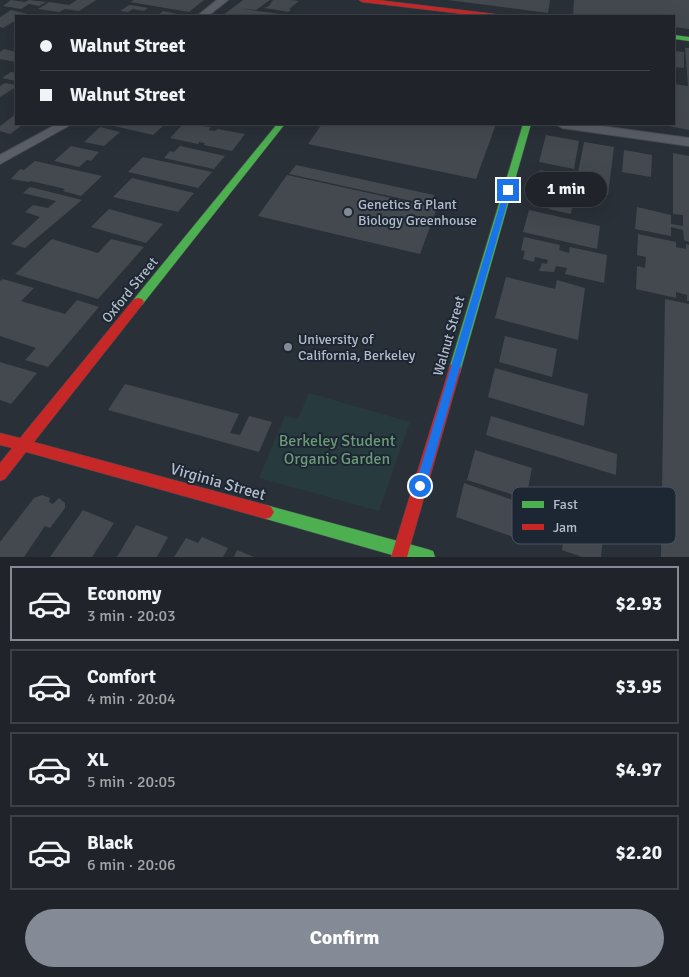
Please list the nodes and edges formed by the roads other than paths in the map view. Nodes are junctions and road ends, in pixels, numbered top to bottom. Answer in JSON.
{"nodes":[{"id":1,"x":223,"y":0,"type":"edge"},
{"id":2,"x":368,"y":2,"type":"edge"},
{"id":3,"x":203,"y":15,"type":"edge"},
{"id":4,"x":486,"y":15,"type":"edge"},
{"id":5,"x":675,"y":37,"type":"edge"},
{"id":6,"x":689,"y":39,"type":"edge"},
{"id":7,"x":64,"y":125,"type":"edge"},
{"id":8,"x":281,"y":125,"type":"edge"},
{"id":9,"x":527,"y":125,"type":"edge"},
{"id":10,"x":569,"y":125,"type":"edge"},
{"id":11,"x":689,"y":142,"type":"edge"},
{"id":12,"x":0,"y":160,"type":"edge"},
{"id":13,"x":0,"y":439,"type":"edge"},
{"id":14,"x":24,"y":445,"type":"junction"},
{"id":15,"x":0,"y":474,"type":"edge"},
{"id":16,"x":400,"y":553,"type":"edge"},
{"id":17,"x":427,"y":557,"type":"edge"}],
"edges":[{"from":1,"to":3,"type":"street"},
{"from":2,"to":4,"type":"street"},
{"from":5,"to":6,"type":"street"},
{"from":7,"to":12,"type":"street"},
{"from":8,"to":14,"type":"street","name":"Oxford Street"},
{"from":9,"to":16,"type":"street","name":"Walnut Street"},
{"from":10,"to":11,"type":"street"},
{"from":13,"to":14,"type":"street","name":"Virginia Street"},
{"from":14,"to":15,"type":"street","name":"Oxford Street"},
{"from":14,"to":16,"type":"street","name":"Virginia Street"},
{"from":16,"to":17,"type":"street","name":"Virginia Street"}]}
